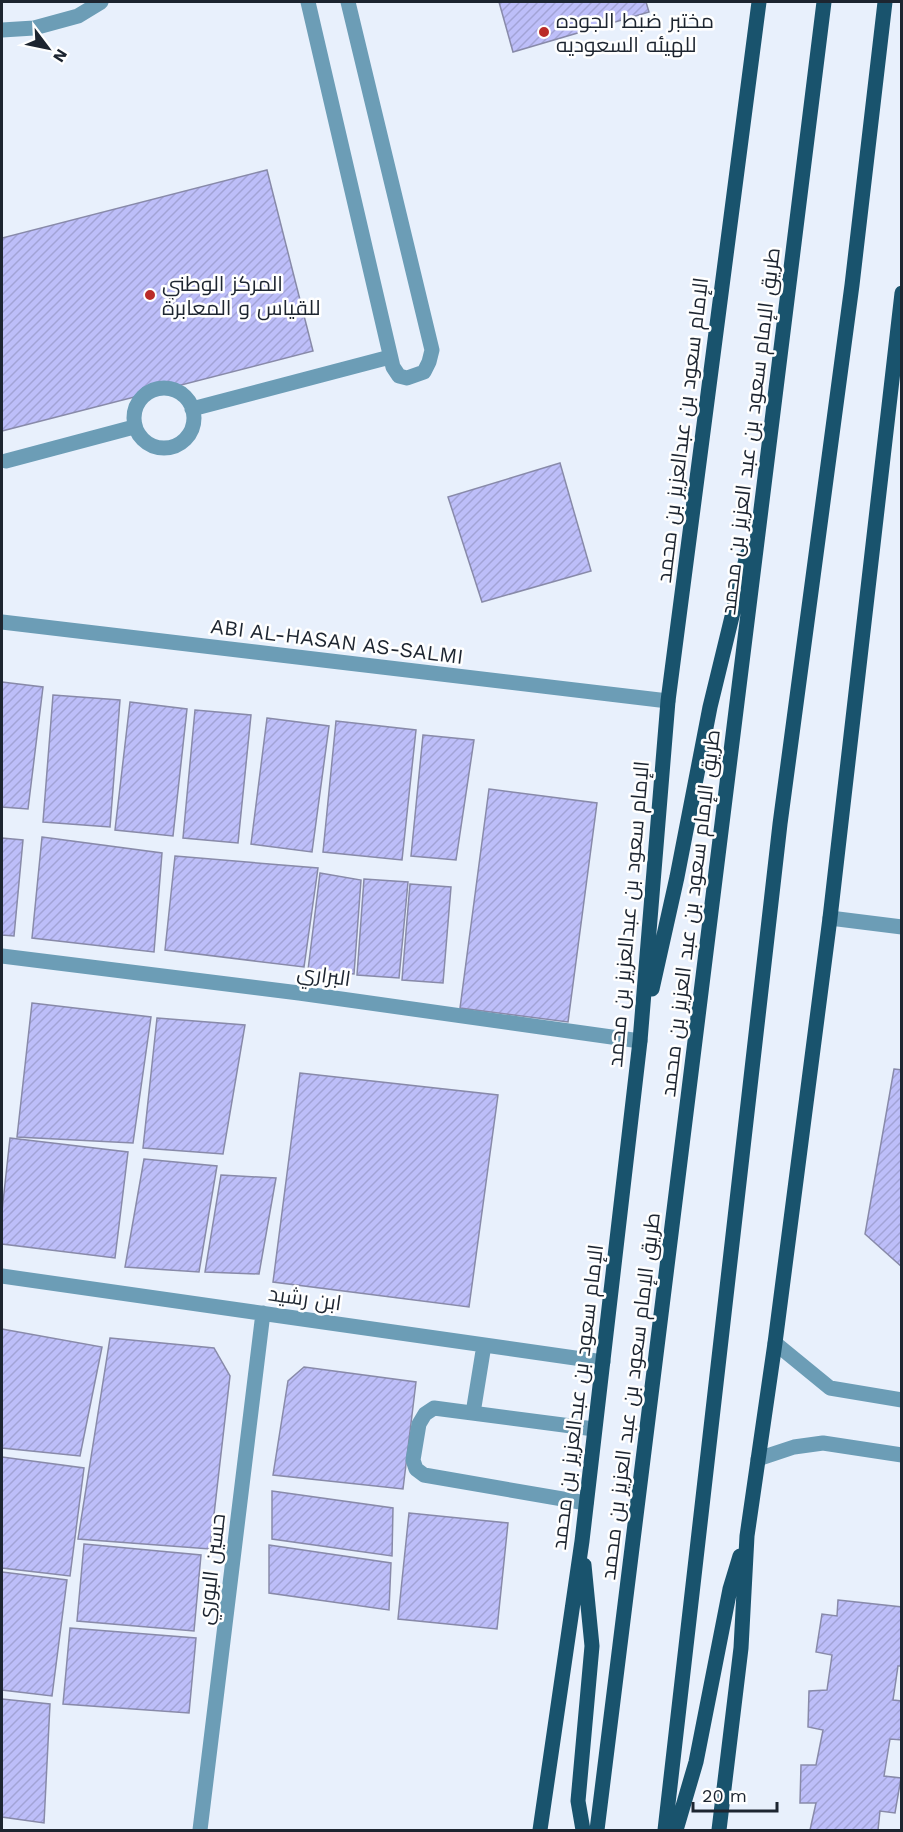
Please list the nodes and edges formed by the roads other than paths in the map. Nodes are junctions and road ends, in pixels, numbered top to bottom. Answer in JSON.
{"nodes":[{"id":1,"x":101,"y":2,"type":"edge"},
{"id":2,"x":308,"y":2,"type":"edge"},
{"id":3,"x":348,"y":2,"type":"edge"},
{"id":4,"x":759,"y":2,"type":"edge"},
{"id":5,"x":824,"y":2,"type":"edge"},
{"id":6,"x":885,"y":2,"type":"edge"},
{"id":7,"x":2,"y":30,"type":"edge"},
{"id":8,"x":902,"y":293,"type":"edge"},
{"id":9,"x":390,"y":357,"type":"junction"},
{"id":10,"x":192,"y":409,"type":"junction"},
{"id":11,"x":134,"y":427,"type":"junction"},
{"id":12,"x":6,"y":461,"type":"dead end"},
{"id":13,"x":765,"y":482,"type":"junction"},
{"id":14,"x":2,"y":622,"type":"edge"},
{"id":15,"x":668,"y":701,"type":"junction"},
{"id":16,"x":830,"y":918,"type":"junction"},
{"id":17,"x":902,"y":927,"type":"edge"},
{"id":18,"x":2,"y":956,"type":"edge"},
{"id":19,"x":640,"y":1041,"type":"junction"},
{"id":20,"x":2,"y":1276,"type":"edge"},
{"id":21,"x":263,"y":1313,"type":"junction"},
{"id":22,"x":776,"y":1343,"type":"junction"},
{"id":23,"x":484,"y":1345,"type":"junction"},
{"id":24,"x":603,"y":1362,"type":"junction"},
{"id":25,"x":902,"y":1400,"type":"edge"},
{"id":26,"x":473,"y":1413,"type":"junction"},
{"id":27,"x":594,"y":1429,"type":"junction"},
{"id":28,"x":902,"y":1455,"type":"edge"},
{"id":29,"x":758,"y":1459,"type":"junction"},
{"id":30,"x":586,"y":1503,"type":"junction"},
{"id":31,"x":747,"y":1536,"type":"junction"},
{"id":32,"x":582,"y":1541,"type":"junction"},
{"id":33,"x":200,"y":1830,"type":"edge"},
{"id":34,"x":540,"y":1830,"type":"edge"},
{"id":35,"x":583,"y":1830,"type":"edge"},
{"id":36,"x":597,"y":1830,"type":"edge"},
{"id":37,"x":665,"y":1830,"type":"edge"},
{"id":38,"x":676,"y":1830,"type":"edge"},
{"id":39,"x":719,"y":1830,"type":"edge"}],
"edges":[{"from":1,"to":7,"type":"street"},
{"from":2,"to":9,"type":"street"},
{"from":3,"to":9,"type":"street"},
{"from":4,"to":15,"type":"main road","name":"الإمام سعود بن عبدالعزيز بن محمد"},
{"from":5,"to":13,"type":"main road","name":"طريق الإمام سعود بن عبد العزيز بن محمد"},
{"from":6,"to":37,"type":"main road"},
{"from":8,"to":16,"type":"main road"},
{"from":9,"to":10,"type":"street"},
{"from":10,"to":11,"type":"street"},
{"from":10,"to":11,"type":"street"},
{"from":11,"to":12,"type":"street"},
{"from":13,"to":19,"type":"main road"},
{"from":13,"to":36,"type":"main road","name":"طريق الإمام سعود بن عبد العزيز بن محمد"},
{"from":14,"to":15,"type":"street","name":"ABI AL-HASAN AS-SALMI"},
{"from":15,"to":19,"type":"main road","name":"الإمام سعود بن عبدالعزيز بن محمد"},
{"from":16,"to":17,"type":"street"},
{"from":16,"to":22,"type":"main road"},
{"from":18,"to":19,"type":"street","name":"البراري"},
{"from":19,"to":24,"type":"main road","name":"الإمام سعود بن عبدالعزيز بن محمد"},
{"from":20,"to":21,"type":"street","name":"ابن رشيد"},
{"from":21,"to":23,"type":"street","name":"ابن رشيد"},
{"from":21,"to":33,"type":"street","name":"حسين البوري"},
{"from":22,"to":25,"type":"street"},
{"from":22,"to":29,"type":"main road"},
{"from":23,"to":24,"type":"street","name":"ابن رشيد"},
{"from":23,"to":26,"type":"street"},
{"from":24,"to":27,"type":"main road","name":"الإمام سعود بن عبدالعزيز بن محمد"},
{"from":26,"to":27,"type":"street"},
{"from":26,"to":30,"type":"street"},
{"from":27,"to":30,"type":"main road","name":"الإمام سعود بن عبدالعزيز بن محمد"},
{"from":28,"to":29,"type":"street"},
{"from":29,"to":31,"type":"main road"},
{"from":30,"to":32,"type":"main road","name":"الإمام سعود بن عبدالعزيز بن محمد"},
{"from":31,"to":38,"type":"main road"},
{"from":31,"to":39,"type":"main road"},
{"from":32,"to":34,"type":"main road","name":"الإمام سعود بن عبدالعزيز بن محمد"},
{"from":32,"to":35,"type":"main road"}]}
